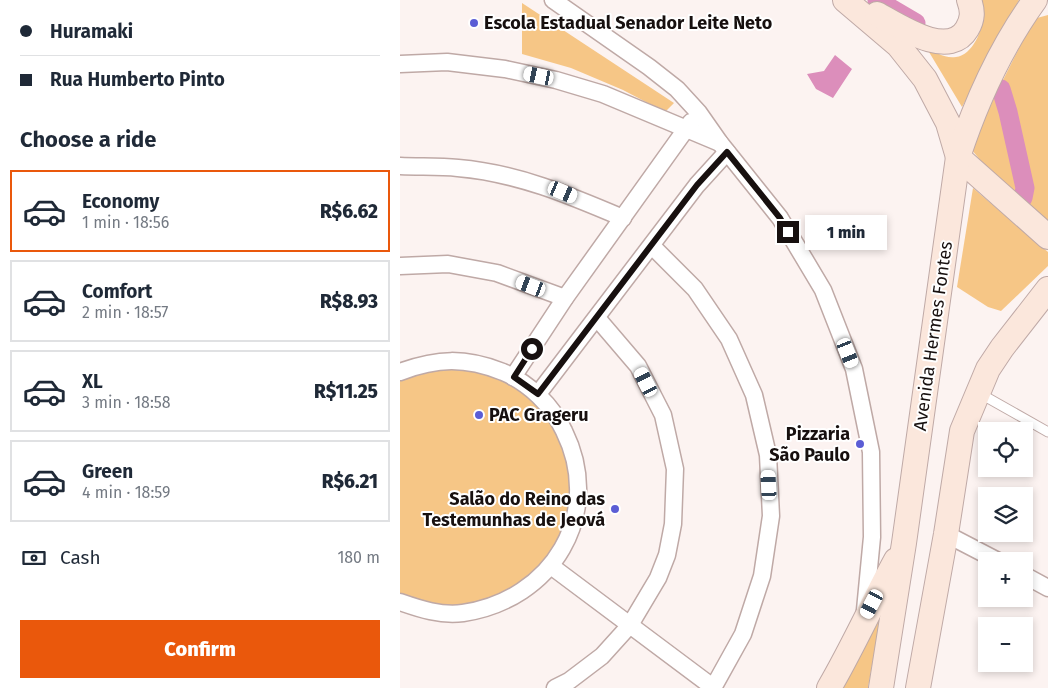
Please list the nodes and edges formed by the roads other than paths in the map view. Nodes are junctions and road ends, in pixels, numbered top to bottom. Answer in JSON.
{"nodes":[{"id":1,"x":553,"y":0,"type":"edge"},
{"id":2,"x":847,"y":0,"type":"edge"},
{"id":3,"x":969,"y":0,"type":"edge"},
{"id":4,"x":1034,"y":0,"type":"edge"},
{"id":5,"x":400,"y":64,"type":"edge"},
{"id":6,"x":698,"y":113,"type":"junction"},
{"id":7,"x":685,"y":129,"type":"junction"},
{"id":8,"x":724,"y":148,"type":"junction"},
{"id":9,"x":958,"y":157,"type":"junction"},
{"id":10,"x":400,"y":166,"type":"edge"},
{"id":11,"x":623,"y":218,"type":"junction"},
{"id":12,"x":1048,"y":237,"type":"edge"},
{"id":13,"x":652,"y":246,"type":"junction"},
{"id":14,"x":400,"y":266,"type":"edge"},
{"id":15,"x":1048,"y":289,"type":"edge"},
{"id":16,"x":565,"y":298,"type":"junction"},
{"id":17,"x":597,"y":318,"type":"junction"},
{"id":18,"x":400,"y":372,"type":"edge"},
{"id":19,"x":514,"y":377,"type":"junction"},
{"id":20,"x":977,"y":392,"type":"junction"},
{"id":21,"x":538,"y":394,"type":"junction"},
{"id":22,"x":1048,"y":432,"type":"edge"},
{"id":23,"x":946,"y":534,"type":"junction"},
{"id":24,"x":904,"y":543,"type":"junction"},
{"id":25,"x":981,"y":552,"type":"edge"},
{"id":26,"x":551,"y":566,"type":"junction"},
{"id":27,"x":1033,"y":580,"type":"edge"},
{"id":28,"x":1048,"y":588,"type":"edge"},
{"id":29,"x":400,"y":602,"type":"edge"},
{"id":30,"x":864,"y":620,"type":"junction"},
{"id":31,"x":630,"y":625,"type":"junction"},
{"id":32,"x":555,"y":688,"type":"edge"},
{"id":33,"x":713,"y":688,"type":"edge"},
{"id":34,"x":829,"y":688,"type":"edge"},
{"id":35,"x":881,"y":688,"type":"edge"},
{"id":36,"x":918,"y":688,"type":"edge"}],
"edges":[{"from":1,"to":6,"type":"street"},
{"from":2,"to":3,"type":"main road"},
{"from":2,"to":9,"type":"main road"},
{"from":4,"to":9,"type":"main road","name":"Avenida Hermes Fontes"},
{"from":5,"to":7,"type":"street"},
{"from":6,"to":7,"type":"street"},
{"from":6,"to":8,"type":"street"},
{"from":7,"to":8,"type":"street"},
{"from":7,"to":11,"type":"street"},
{"from":8,"to":13,"type":"street"},
{"from":8,"to":30,"type":"street"},
{"from":9,"to":12,"type":"main road"},
{"from":9,"to":24,"type":"main road","name":"Avenida Hermes Fontes"},
{"from":10,"to":11,"type":"street"},
{"from":11,"to":16,"type":"street"},
{"from":13,"to":17,"type":"street"},
{"from":13,"to":33,"type":"street"},
{"from":14,"to":16,"type":"street"},
{"from":15,"to":20,"type":"main road"},
{"from":16,"to":19,"type":"street"},
{"from":17,"to":21,"type":"street"},
{"from":17,"to":31,"type":"street"},
{"from":18,"to":19,"type":"street"},
{"from":19,"to":21,"type":"street"},
{"from":20,"to":22,"type":"lane"},
{"from":20,"to":23,"type":"main road"},
{"from":21,"to":26,"type":"street"},
{"from":23,"to":25,"type":"street"},
{"from":23,"to":36,"type":"main road"},
{"from":24,"to":30,"type":"main road"},
{"from":24,"to":35,"type":"main road","name":"Avenida Hermes Fontes"},
{"from":26,"to":29,"type":"street"},
{"from":26,"to":31,"type":"street"},
{"from":27,"to":28,"type":"street"},
{"from":30,"to":34,"type":"main road"},
{"from":31,"to":32,"type":"street"},
{"from":31,"to":33,"type":"street"}]}
